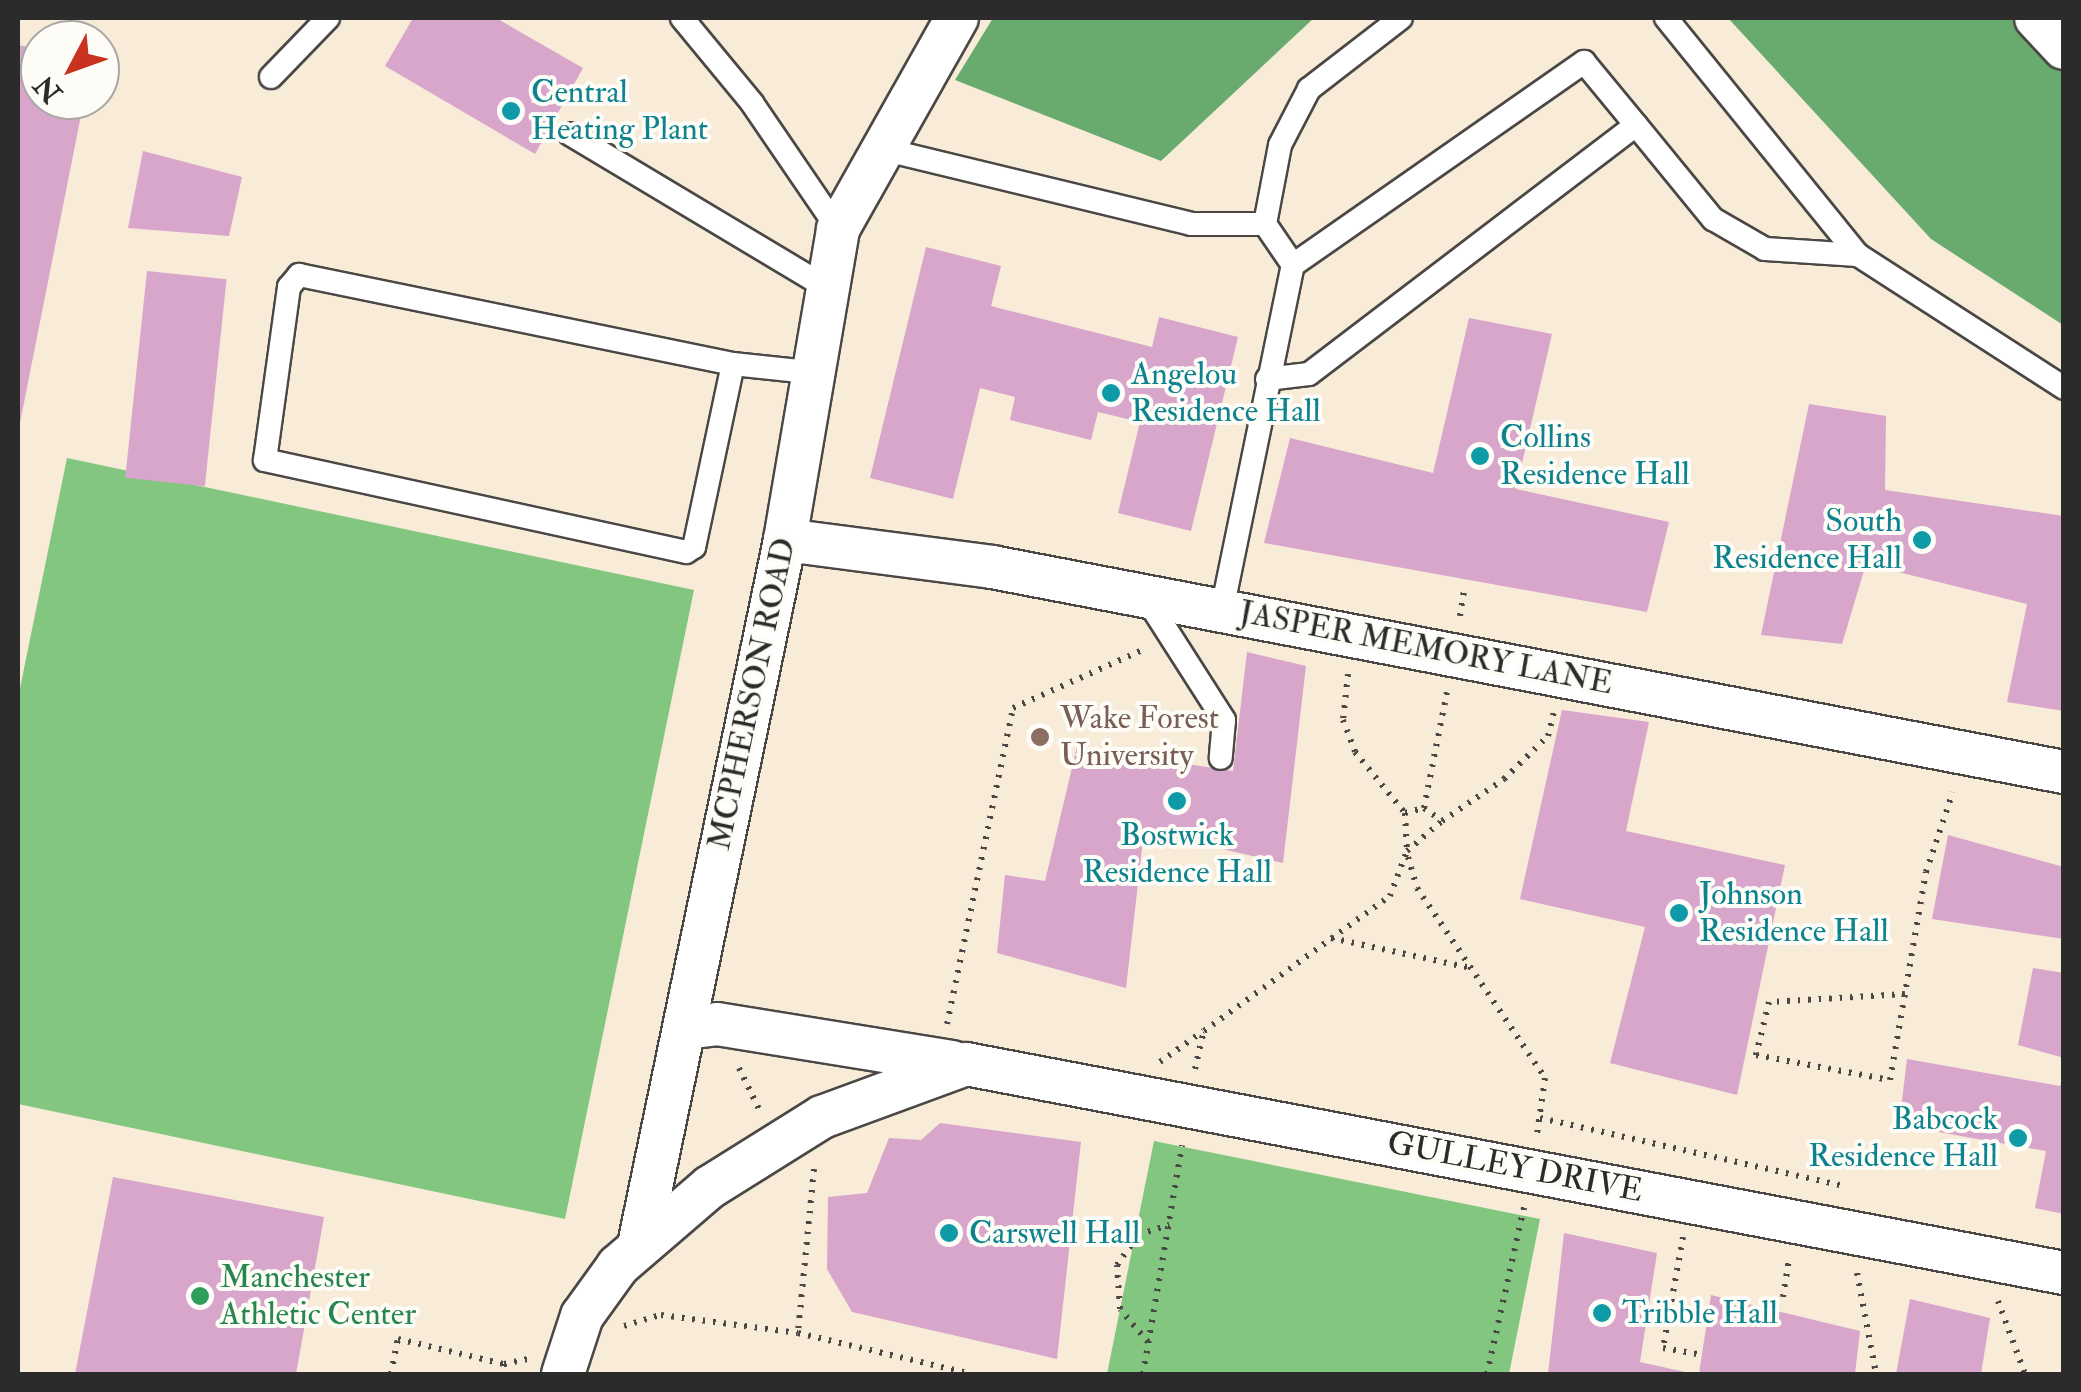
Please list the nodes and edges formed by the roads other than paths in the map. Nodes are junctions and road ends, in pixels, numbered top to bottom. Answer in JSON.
{"nodes":[{"id":1,"x":328,"y":18,"type":"edge"},
{"id":2,"x":682,"y":18,"type":"edge"},
{"id":3,"x":957,"y":18,"type":"edge"},
{"id":4,"x":1402,"y":18,"type":"edge"},
{"id":5,"x":1666,"y":18,"type":"edge"},
{"id":6,"x":2036,"y":18,"type":"edge"},
{"id":7,"x":2064,"y":48,"type":"edge"},
{"id":8,"x":271,"y":78,"type":"dead end"},
{"id":9,"x":1636,"y":124,"type":"junction"},
{"id":10,"x":570,"y":134,"type":"dead end"},
{"id":11,"x":878,"y":148,"type":"junction"},
{"id":12,"x":1265,"y":224,"type":"junction"},
{"id":13,"x":838,"y":229,"type":"junction"},
{"id":14,"x":1858,"y":256,"type":"junction"},
{"id":15,"x":1293,"y":265,"type":"junction"},
{"id":16,"x":826,"y":288,"type":"junction"},
{"id":17,"x":733,"y":364,"type":"junction"},
{"id":18,"x":809,"y":372,"type":"junction"},
{"id":19,"x":1267,"y":378,"type":"junction"},
{"id":20,"x":2064,"y":388,"type":"edge"},
{"id":21,"x":785,"y":540,"type":"junction"},
{"id":22,"x":1144,"y":596,"type":"junction"},
{"id":23,"x":1222,"y":610,"type":"junction"},
{"id":24,"x":1221,"y":758,"type":"dead end"},
{"id":25,"x":2064,"y":772,"type":"edge"},
{"id":26,"x":702,"y":1026,"type":"junction"},
{"id":27,"x":954,"y":1062,"type":"junction"},
{"id":28,"x":639,"y":1245,"type":"junction"},
{"id":29,"x":2064,"y":1272,"type":"edge"},
{"id":30,"x":566,"y":1359,"type":"edge"}],
"edges":[{"from":1,"to":8,"type":"lane"},
{"from":2,"to":13,"type":"lane"},
{"from":3,"to":11,"type":"street","name":"MCPHERSON ROAD"},
{"from":4,"to":12,"type":"lane"},
{"from":5,"to":14,"type":"lane"},
{"from":6,"to":7,"type":"street"},
{"from":9,"to":14,"type":"lane"},
{"from":9,"to":15,"type":"lane"},
{"from":9,"to":19,"type":"lane"},
{"from":10,"to":16,"type":"lane"},
{"from":11,"to":12,"type":"lane"},
{"from":11,"to":13,"type":"street","name":"MCPHERSON ROAD"},
{"from":12,"to":15,"type":"lane"},
{"from":13,"to":16,"type":"street","name":"MCPHERSON ROAD"},
{"from":14,"to":20,"type":"lane"},
{"from":15,"to":19,"type":"lane"},
{"from":16,"to":18,"type":"street","name":"MCPHERSON ROAD"},
{"from":17,"to":17,"type":"lane"},
{"from":17,"to":18,"type":"lane"},
{"from":18,"to":21,"type":"street","name":"MCPHERSON ROAD"},
{"from":19,"to":23,"type":"lane"},
{"from":21,"to":22,"type":"street","name":"JASPER MEMORY LANE"},
{"from":21,"to":26,"type":"street","name":"MCPHERSON ROAD"},
{"from":22,"to":23,"type":"street","name":"JASPER MEMORY LANE"},
{"from":22,"to":24,"type":"lane"},
{"from":23,"to":25,"type":"street","name":"JASPER MEMORY LANE"},
{"from":26,"to":27,"type":"street","name":"GULLEY DRIVE"},
{"from":26,"to":28,"type":"street","name":"MCPHERSON ROAD"},
{"from":27,"to":28,"type":"street","name":"GULLEY DRIVE"},
{"from":27,"to":29,"type":"street","name":"GULLEY DRIVE"},
{"from":28,"to":30,"type":"street","name":"MCPHERSON ROAD"}]}
